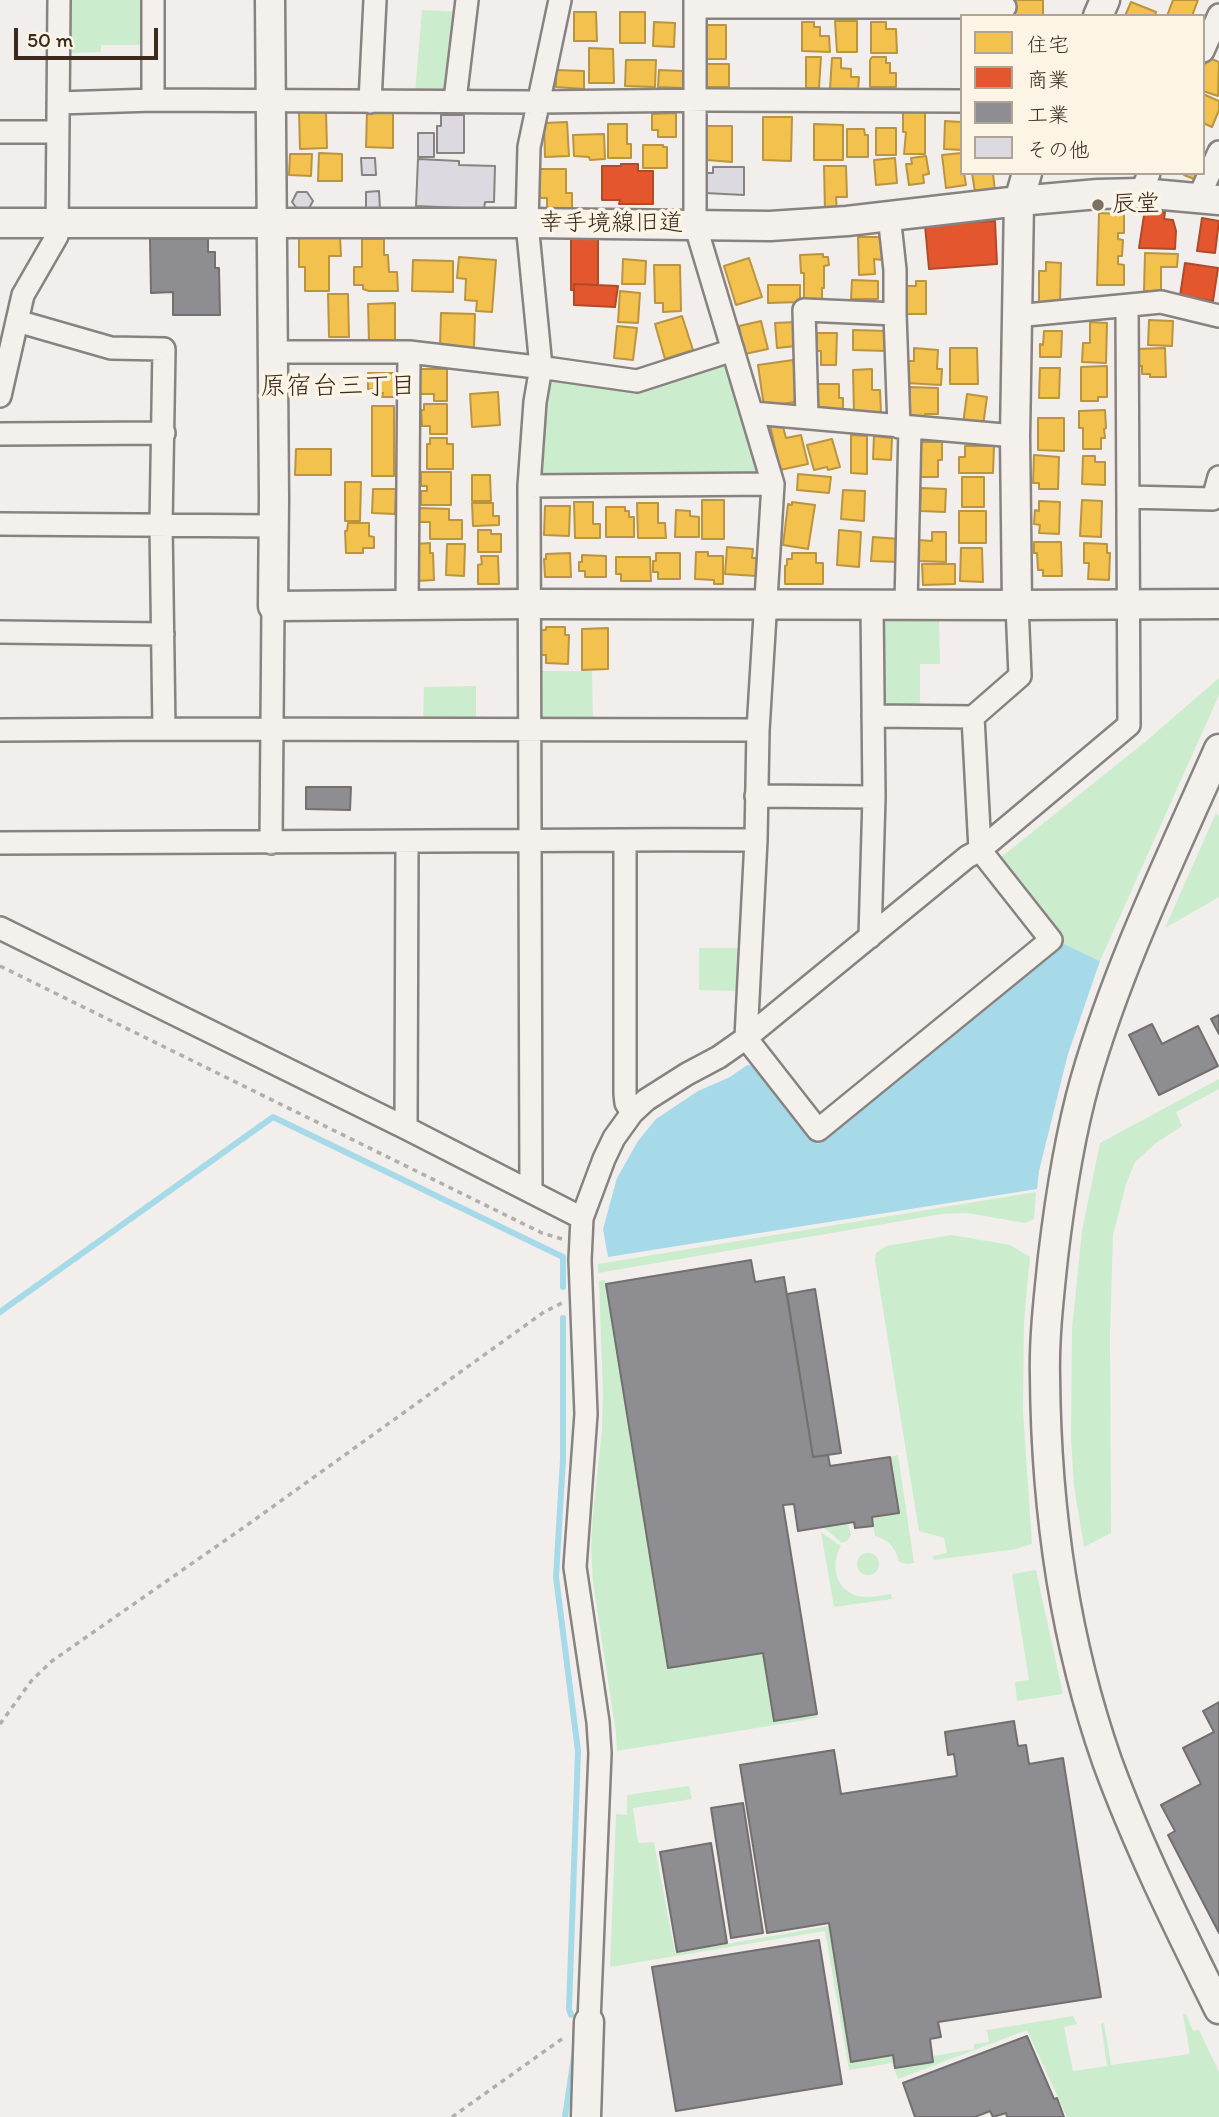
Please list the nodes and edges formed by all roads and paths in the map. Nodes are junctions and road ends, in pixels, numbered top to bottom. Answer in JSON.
{"nodes":[{"id":1,"x":58,"y":0,"type":"edge"},
{"id":2,"x":153,"y":0,"type":"edge"},
{"id":3,"x":270,"y":0,"type":"edge"},
{"id":4,"x":375,"y":0,"type":"edge"},
{"id":5,"x":467,"y":0,"type":"edge"},
{"id":6,"x":560,"y":0,"type":"edge"},
{"id":7,"x":695,"y":4,"type":"edge"},
{"id":8,"x":798,"y":4,"type":"edge"},
{"id":9,"x":901,"y":4,"type":"edge"},
{"id":10,"x":1005,"y":7,"type":"edge"},
{"id":11,"x":1219,"y":15,"type":"edge"},
{"id":12,"x":1205,"y":46,"type":"edge"},
{"id":13,"x":153,"y":100,"type":"junction"},
{"id":14,"x":455,"y":100,"type":"junction"},
{"id":15,"x":696,"y":100,"type":"junction"},
{"id":16,"x":960,"y":101,"type":"edge"},
{"id":17,"x":271,"y":102,"type":"junction"},
{"id":18,"x":370,"y":102,"type":"junction"},
{"id":19,"x":538,"y":102,"type":"junction"},
{"id":20,"x":58,"y":103,"type":"junction"},
{"id":21,"x":0,"y":132,"type":"edge"},
{"id":22,"x":57,"y":132,"type":"junction"},
{"id":23,"x":1219,"y":152,"type":"edge"},
{"id":24,"x":1026,"y":175,"type":"edge"},
{"id":25,"x":1145,"y":183,"type":"edge"},
{"id":26,"x":1209,"y":199,"type":"edge"},
{"id":27,"x":1019,"y":201,"type":"junction"},
{"id":28,"x":889,"y":215,"type":"junction"},
{"id":29,"x":0,"y":223,"type":"edge"},
{"id":30,"x":58,"y":223,"type":"junction"},
{"id":31,"x":271,"y":223,"type":"junction"},
{"id":32,"x":527,"y":223,"type":"junction"},
{"id":33,"x":695,"y":224,"type":"junction"},
{"id":34,"x":1127,"y":306,"type":"junction"},
{"id":35,"x":895,"y":314,"type":"junction"},
{"id":36,"x":1016,"y":316,"type":"junction"},
{"id":37,"x":1219,"y":316,"type":"edge"},
{"id":38,"x":17,"y":320,"type":"junction"},
{"id":39,"x":733,"y":350,"type":"junction"},
{"id":40,"x":273,"y":352,"type":"junction"},
{"id":41,"x":409,"y":352,"type":"junction"},
{"id":42,"x":541,"y":367,"type":"junction"},
{"id":43,"x":0,"y":396,"type":"edge"},
{"id":44,"x":753,"y":414,"type":"junction"},
{"id":45,"x":807,"y":417,"type":"junction"},
{"id":46,"x":905,"y":427,"type":"junction"},
{"id":47,"x":164,"y":433,"type":"junction"},
{"id":48,"x":0,"y":434,"type":"edge"},
{"id":49,"x":1015,"y":436,"type":"junction"},
{"id":50,"x":1219,"y":477,"type":"edge"},
{"id":51,"x":774,"y":484,"type":"junction"},
{"id":52,"x":529,"y":486,"type":"junction"},
{"id":53,"x":1128,"y":497,"type":"junction"},
{"id":54,"x":0,"y":524,"type":"edge"},
{"id":55,"x":160,"y":525,"type":"junction"},
{"id":56,"x":274,"y":526,"type":"junction"},
{"id":57,"x":530,"y":604,"type":"junction"},
{"id":58,"x":872,"y":604,"type":"junction"},
{"id":59,"x":906,"y":604,"type":"junction"},
{"id":60,"x":1130,"y":604,"type":"junction"},
{"id":61,"x":1219,"y":604,"type":"edge"},
{"id":62,"x":766,"y":605,"type":"junction"},
{"id":63,"x":273,"y":606,"type":"junction"},
{"id":64,"x":407,"y":606,"type":"junction"},
{"id":65,"x":1017,"y":606,"type":"junction"},
{"id":66,"x":0,"y":632,"type":"edge"},
{"id":67,"x":163,"y":634,"type":"junction"},
{"id":68,"x":873,"y":716,"type":"junction"},
{"id":69,"x":974,"y":717,"type":"junction"},
{"id":70,"x":271,"y":728,"type":"junction"},
{"id":71,"x":164,"y":729,"type":"junction"},
{"id":72,"x":530,"y":729,"type":"junction"},
{"id":73,"x":0,"y":730,"type":"edge"},
{"id":74,"x":758,"y":730,"type":"junction"},
{"id":75,"x":1219,"y":749,"type":"edge"},
{"id":76,"x":756,"y":796,"type":"junction"},
{"id":77,"x":874,"y":797,"type":"junction"},
{"id":78,"x":531,"y":839,"type":"junction"},
{"id":79,"x":625,"y":840,"type":"junction"},
{"id":80,"x":757,"y":840,"type":"junction"},
{"id":81,"x":407,"y":842,"type":"junction"},
{"id":82,"x":0,"y":843,"type":"edge"},
{"id":83,"x":271,"y":844,"type":"junction"},
{"id":84,"x":980,"y":850,"type":"junction"},
{"id":85,"x":0,"y":928,"type":"edge"},
{"id":86,"x":870,"y":937,"type":"junction"},
{"id":87,"x":0,"y":967,"type":"edge"},
{"id":88,"x":746,"y":1038,"type":"junction"},
{"id":89,"x":632,"y":1113,"type":"junction"},
{"id":90,"x":407,"y":1128,"type":"junction"},
{"id":91,"x":531,"y":1191,"type":"junction"},
{"id":92,"x":582,"y":1218,"type":"junction"},
{"id":93,"x":581,"y":1242,"type":"junction"},
{"id":94,"x":583,"y":1293,"type":"junction"},
{"id":95,"x":0,"y":1724,"type":"edge"},
{"id":96,"x":1219,"y":2009,"type":"edge"},
{"id":97,"x":589,"y":2022,"type":"junction"},
{"id":98,"x":452,"y":2117,"type":"edge"},
{"id":99,"x":586,"y":2117,"type":"edge"}],
"edges":[{"from":1,"to":20,"type":"street"},
{"from":2,"to":13,"type":"street"},
{"from":3,"to":17,"type":"street"},
{"from":4,"to":18,"type":"street"},
{"from":5,"to":14,"type":"street"},
{"from":6,"to":19,"type":"street"},
{"from":7,"to":8,"type":"street"},
{"from":7,"to":15,"type":"street"},
{"from":8,"to":9,"type":"street"},
{"from":9,"to":10,"type":"street"},
{"from":11,"to":12,"type":"street"},
{"from":13,"to":17,"type":"street"},
{"from":13,"to":20,"type":"street"},
{"from":14,"to":18,"type":"street"},
{"from":14,"to":19,"type":"street"},
{"from":15,"to":16,"type":"street"},
{"from":15,"to":19,"type":"street"},
{"from":15,"to":33,"type":"street"},
{"from":17,"to":18,"type":"street"},
{"from":17,"to":31,"type":"street"},
{"from":19,"to":32,"type":"street"},
{"from":20,"to":22,"type":"street"},
{"from":21,"to":22,"type":"street"},
{"from":22,"to":30,"type":"street"},
{"from":23,"to":26,"type":"street"},
{"from":24,"to":27,"type":"street"},
{"from":25,"to":26,"type":"street","name":"幸手境線旧道"},
{"from":25,"to":27,"type":"street","name":"幸手境線旧道"},
{"from":27,"to":28,"type":"street","name":"幸手境線旧道"},
{"from":27,"to":36,"type":"street"},
{"from":28,"to":33,"type":"street","name":"幸手境線旧道"},
{"from":28,"to":35,"type":"street"},
{"from":29,"to":30,"type":"street","name":"幸手境線旧道"},
{"from":30,"to":31,"type":"street","name":"幸手境線旧道"},
{"from":30,"to":38,"type":"street"},
{"from":31,"to":32,"type":"street","name":"幸手境線旧道"},
{"from":31,"to":40,"type":"street"},
{"from":32,"to":33,"type":"street","name":"幸手境線旧道"},
{"from":32,"to":42,"type":"street"},
{"from":33,"to":39,"type":"street"},
{"from":34,"to":36,"type":"street"},
{"from":34,"to":37,"type":"street"},
{"from":34,"to":53,"type":"street"},
{"from":35,"to":45,"type":"street"},
{"from":35,"to":46,"type":"street"},
{"from":36,"to":49,"type":"street"},
{"from":38,"to":43,"type":"street"},
{"from":38,"to":47,"type":"street"},
{"from":39,"to":42,"type":"street"},
{"from":39,"to":44,"type":"street"},
{"from":40,"to":41,"type":"street"},
{"from":40,"to":56,"type":"street"},
{"from":41,"to":42,"type":"street"},
{"from":41,"to":64,"type":"street"},
{"from":42,"to":52,"type":"street"},
{"from":44,"to":45,"type":"street"},
{"from":44,"to":51,"type":"street"},
{"from":45,"to":46,"type":"street"},
{"from":46,"to":49,"type":"street"},
{"from":46,"to":59,"type":"street"},
{"from":47,"to":48,"type":"street"},
{"from":47,"to":55,"type":"street"},
{"from":49,"to":65,"type":"street"},
{"from":50,"to":53,"type":"street"},
{"from":51,"to":52,"type":"street"},
{"from":51,"to":62,"type":"street"},
{"from":52,"to":57,"type":"street"},
{"from":53,"to":60,"type":"street"},
{"from":54,"to":55,"type":"street"},
{"from":55,"to":56,"type":"street"},
{"from":55,"to":67,"type":"street"},
{"from":56,"to":63,"type":"street"},
{"from":57,"to":62,"type":"street"},
{"from":57,"to":64,"type":"street"},
{"from":57,"to":72,"type":"street"},
{"from":58,"to":59,"type":"street"},
{"from":58,"to":62,"type":"street"},
{"from":58,"to":68,"type":"street"},
{"from":59,"to":65,"type":"street"},
{"from":60,"to":61,"type":"street"},
{"from":60,"to":65,"type":"street"},
{"from":60,"to":84,"type":"street"},
{"from":62,"to":74,"type":"street"},
{"from":63,"to":64,"type":"street"},
{"from":63,"to":70,"type":"street"},
{"from":65,"to":69,"type":"street"},
{"from":66,"to":67,"type":"street"},
{"from":67,"to":71,"type":"street"},
{"from":68,"to":69,"type":"street"},
{"from":68,"to":77,"type":"street"},
{"from":69,"to":84,"type":"street"},
{"from":70,"to":71,"type":"street"},
{"from":70,"to":72,"type":"street"},
{"from":70,"to":83,"type":"street"},
{"from":71,"to":73,"type":"street"},
{"from":72,"to":74,"type":"street"},
{"from":72,"to":78,"type":"street"},
{"from":74,"to":76,"type":"street"},
{"from":75,"to":96,"type":"street"},
{"from":76,"to":77,"type":"street"},
{"from":76,"to":80,"type":"street"},
{"from":77,"to":86,"type":"street"},
{"from":78,"to":79,"type":"street"},
{"from":78,"to":81,"type":"street"},
{"from":78,"to":91,"type":"street"},
{"from":79,"to":80,"type":"street"},
{"from":79,"to":89,"type":"street"},
{"from":80,"to":88,"type":"street"},
{"from":81,"to":83,"type":"street"},
{"from":81,"to":90,"type":"street"},
{"from":82,"to":83,"type":"street"},
{"from":84,"to":86,"type":"street"},
{"from":84,"to":88,"type":"street"},
{"from":85,"to":90,"type":"street"},
{"from":86,"to":88,"type":"street"},
{"from":87,"to":93,"type":"path"},
{"from":88,"to":89,"type":"street"},
{"from":89,"to":92,"type":"street"},
{"from":90,"to":91,"type":"street"},
{"from":91,"to":92,"type":"street"},
{"from":92,"to":93,"type":"street"},
{"from":93,"to":94,"type":"street"},
{"from":94,"to":95,"type":"path"},
{"from":94,"to":97,"type":"street"},
{"from":97,"to":98,"type":"path"},
{"from":97,"to":99,"type":"street"}]}
